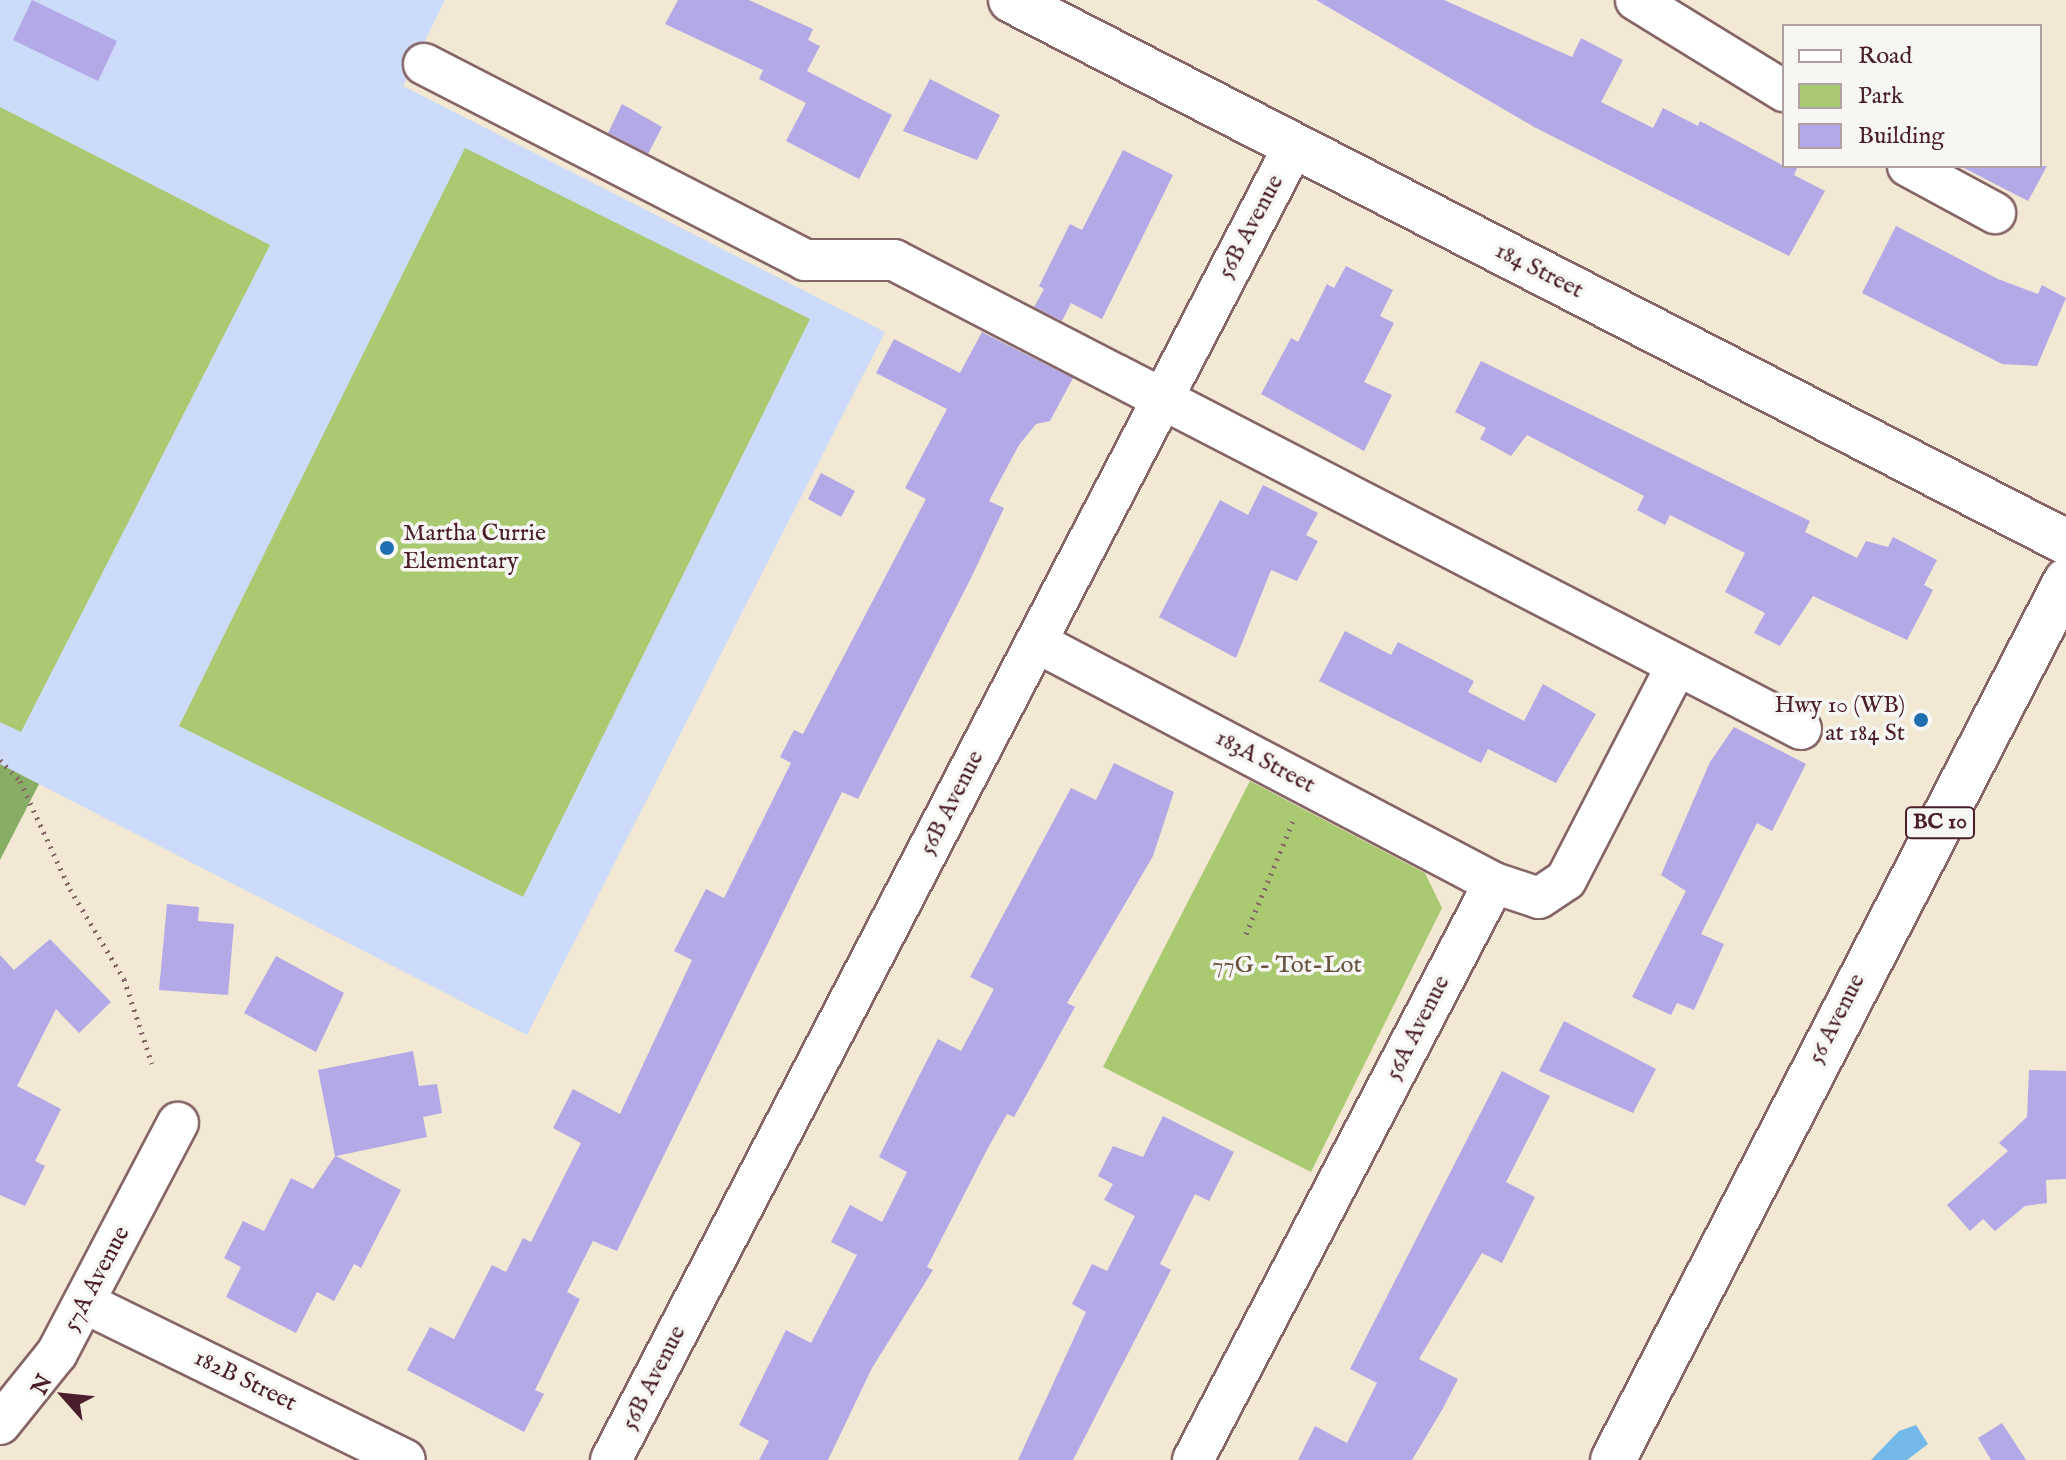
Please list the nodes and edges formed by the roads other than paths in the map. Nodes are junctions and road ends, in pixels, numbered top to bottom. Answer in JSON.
{"nodes":[{"id":1,"x":1011,"y":0,"type":"edge"},
{"id":2,"x":1636,"y":0,"type":"edge"},
{"id":3,"x":424,"y":64,"type":"dead end"},
{"id":4,"x":1782,"y":90,"type":"edge"},
{"id":5,"x":1294,"y":146,"type":"junction"},
{"id":6,"x":1912,"y":168,"type":"edge"},
{"id":7,"x":1995,"y":213,"type":"dead end"},
{"id":8,"x":1160,"y":399,"type":"junction"},
{"id":9,"x":2066,"y":542,"type":"edge"},
{"id":10,"x":2066,"y":581,"type":"edge"},
{"id":11,"x":1036,"y":642,"type":"junction"},
{"id":12,"x":1677,"y":665,"type":"junction"},
{"id":13,"x":1801,"y":729,"type":"dead end"},
{"id":14,"x":1494,"y":883,"type":"junction"},
{"id":15,"x":178,"y":1123,"type":"dead end"},
{"id":16,"x":85,"y":1303,"type":"junction"},
{"id":17,"x":0,"y":1424,"type":"edge"},
{"id":18,"x":405,"y":1460,"type":"edge"},
{"id":19,"x":611,"y":1460,"type":"edge"},
{"id":20,"x":1193,"y":1460,"type":"edge"},
{"id":21,"x":1613,"y":1460,"type":"edge"}],
"edges":[{"from":1,"to":5,"type":"main road","name":"184 Street"},
{"from":2,"to":4,"type":"street"},
{"from":3,"to":8,"type":"street"},
{"from":5,"to":8,"type":"street","name":"56B Avenue"},
{"from":5,"to":9,"type":"main road","name":"184 Street"},
{"from":6,"to":7,"type":"street"},
{"from":8,"to":11,"type":"street","name":"56B Avenue"},
{"from":8,"to":12,"type":"street"},
{"from":10,"to":21,"type":"main road","name":"56 Avenue","number":"BC 10"},
{"from":11,"to":14,"type":"street","name":"183A Street"},
{"from":11,"to":19,"type":"street","name":"56B Avenue"},
{"from":12,"to":13,"type":"street"},
{"from":12,"to":14,"type":"street"},
{"from":14,"to":20,"type":"street","name":"56A Avenue"},
{"from":15,"to":16,"type":"street","name":"57A Avenue"},
{"from":16,"to":17,"type":"street","name":"57A Avenue"},
{"from":16,"to":18,"type":"street","name":"182B Street"}]}
